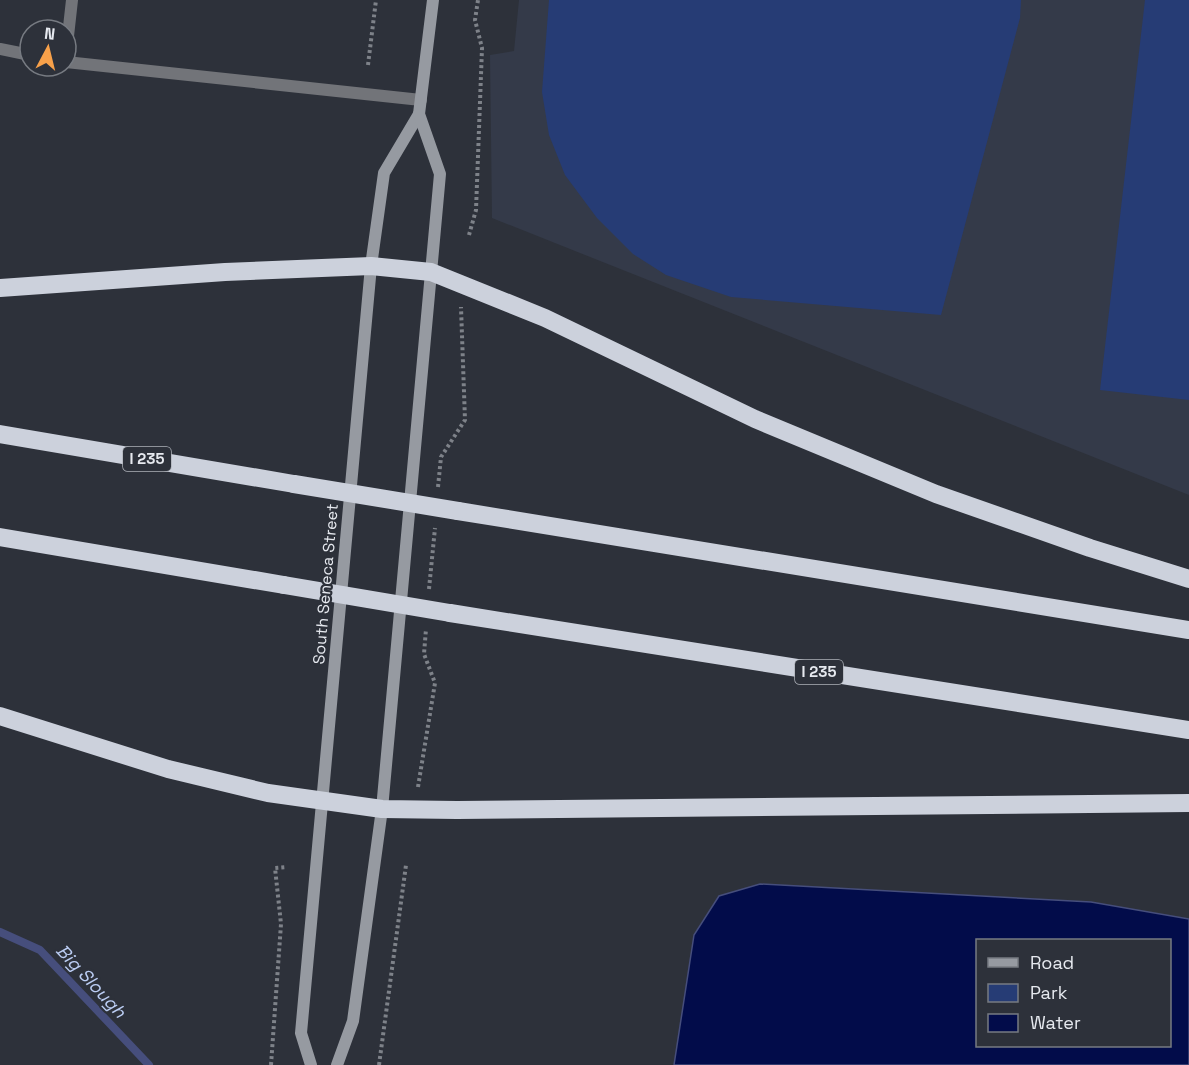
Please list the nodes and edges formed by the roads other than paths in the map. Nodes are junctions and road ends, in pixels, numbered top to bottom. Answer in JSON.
{"nodes":[{"id":1,"x":72,"y":0,"type":"edge"},
{"id":2,"x":433,"y":0,"type":"edge"},
{"id":3,"x":70,"y":18,"type":"edge"},
{"id":4,"x":0,"y":49,"type":"edge"},
{"id":5,"x":18,"y":53,"type":"edge"},
{"id":6,"x":78,"y":63,"type":"edge"},
{"id":7,"x":421,"y":100,"type":"junction"},
{"id":8,"x":419,"y":114,"type":"junction"},
{"id":9,"x":371,"y":266,"type":"junction"},
{"id":10,"x":431,"y":272,"type":"junction"},
{"id":11,"x":0,"y":288,"type":"edge"},
{"id":12,"x":0,"y":434,"type":"edge"},
{"id":13,"x":0,"y":537,"type":"edge"},
{"id":14,"x":1189,"y":579,"type":"edge"},
{"id":15,"x":1189,"y":630,"type":"edge"},
{"id":16,"x":0,"y":716,"type":"edge"},
{"id":17,"x":1189,"y":730,"type":"edge"},
{"id":18,"x":321,"y":801,"type":"junction"},
{"id":19,"x":1189,"y":803,"type":"edge"},
{"id":20,"x":382,"y":809,"type":"junction"},
{"id":21,"x":311,"y":1065,"type":"edge"},
{"id":22,"x":337,"y":1065,"type":"edge"}],
"edges":[{"from":1,"to":3,"type":"lane"},
{"from":2,"to":7,"type":"street","name":"South Seneca Street"},
{"from":4,"to":5,"type":"lane"},
{"from":6,"to":7,"type":"lane"},
{"from":7,"to":8,"type":"street","name":"South Seneca Street"},
{"from":8,"to":9,"type":"street","name":"South Seneca Street"},
{"from":8,"to":10,"type":"street","name":"South Seneca Street"},
{"from":9,"to":10,"type":"highway"},
{"from":9,"to":11,"type":"highway"},
{"from":9,"to":18,"type":"street","name":"South Seneca Street"},
{"from":10,"to":14,"type":"highway"},
{"from":10,"to":20,"type":"street","name":"South Seneca Street"},
{"from":12,"to":15,"type":"highway","number":"I 235","bridge":true},
{"from":13,"to":17,"type":"highway","number":"I 235","bridge":true},
{"from":16,"to":18,"type":"highway"},
{"from":18,"to":20,"type":"highway"},
{"from":18,"to":21,"type":"street","name":"South Seneca Street"},
{"from":19,"to":20,"type":"highway"},
{"from":20,"to":22,"type":"street","name":"South Seneca Street"}]}
